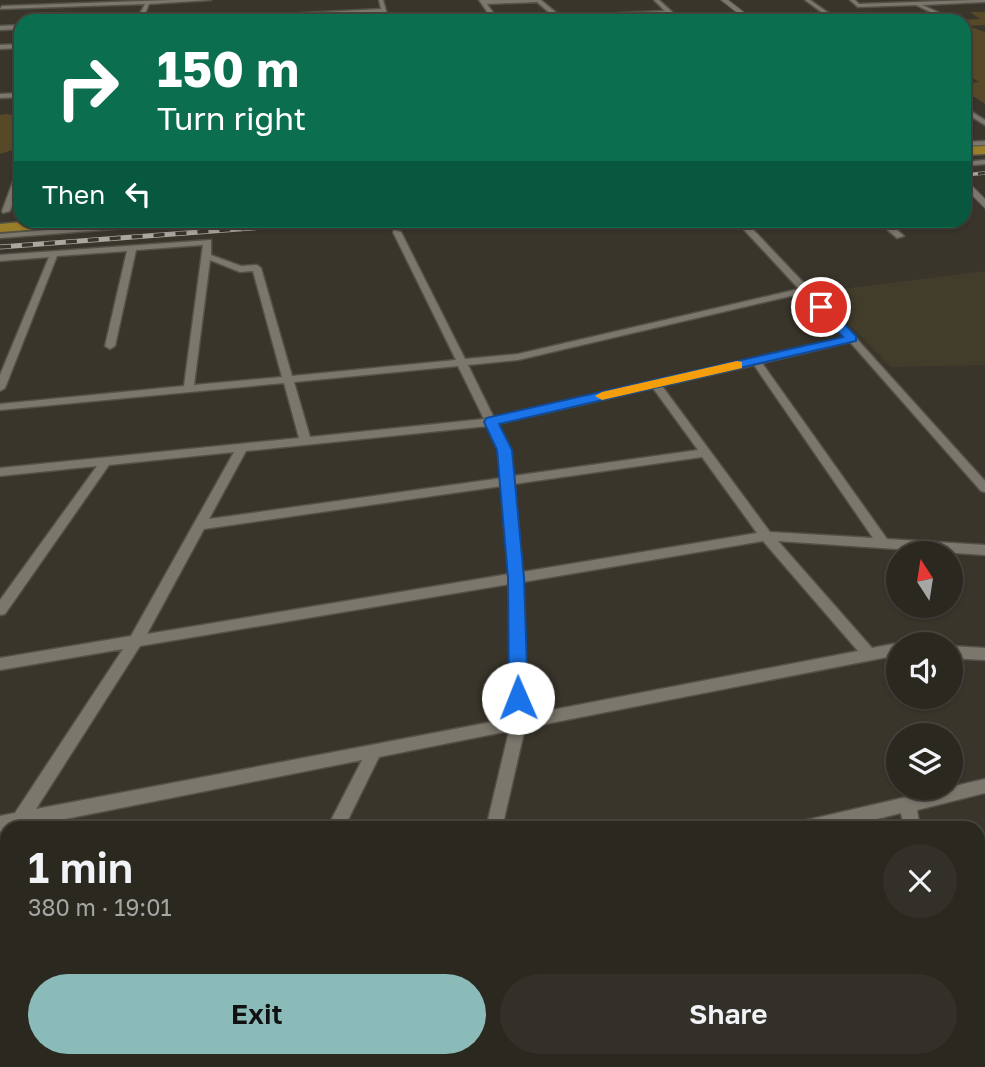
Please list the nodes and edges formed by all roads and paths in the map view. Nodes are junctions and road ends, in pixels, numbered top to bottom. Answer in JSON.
{"nodes":[{"id":1,"x":9,"y":0,"type":"edge"},
{"id":2,"x":207,"y":0,"type":"edge"},
{"id":3,"x":381,"y":0,"type":"edge"},
{"id":4,"x":538,"y":0,"type":"edge"},
{"id":5,"x":656,"y":0,"type":"edge"},
{"id":6,"x":724,"y":0,"type":"edge"},
{"id":7,"x":807,"y":0,"type":"edge"},
{"id":8,"x":852,"y":0,"type":"edge"},
{"id":9,"x":482,"y":1,"type":"edge"},
{"id":10,"x":970,"y":1,"type":"edge"},
{"id":11,"x":985,"y":1,"type":"edge"},
{"id":12,"x":147,"y":4,"type":"junction"},
{"id":13,"x":915,"y":4,"type":"junction"},
{"id":14,"x":985,"y":8,"type":"edge"},
{"id":15,"x":1,"y":9,"type":"edge"},
{"id":16,"x":384,"y":10,"type":"junction"},
{"id":17,"x":670,"y":12,"type":"joint"},
{"id":18,"x":142,"y":14,"type":"edge"},
{"id":19,"x":301,"y":14,"type":"edge"},
{"id":20,"x":385,"y":14,"type":"edge"},
{"id":21,"x":555,"y":14,"type":"edge"},
{"id":22,"x":639,"y":14,"type":"edge"},
{"id":23,"x":742,"y":14,"type":"edge"},
{"id":24,"x":827,"y":14,"type":"edge"},
{"id":25,"x":937,"y":14,"type":"edge"},
{"id":26,"x":971,"y":190,"type":"edge"},
{"id":27,"x":14,"y":194,"type":"edge"},
{"id":28,"x":985,"y":205,"type":"edge"},
{"id":29,"x":8,"y":214,"type":"edge"},
{"id":30,"x":102,"y":228,"type":"edge"},
{"id":31,"x":747,"y":228,"type":"edge"},
{"id":32,"x":890,"y":228,"type":"edge"},
{"id":33,"x":397,"y":232,"type":"dead end"},
{"id":34,"x":0,"y":236,"type":"edge"},
{"id":35,"x":901,"y":236,"type":"dead end"},
{"id":36,"x":132,"y":248,"type":"junction"},
{"id":37,"x":54,"y":254,"type":"junction"},
{"id":38,"x":206,"y":256,"type":"junction"},
{"id":39,"x":0,"y":258,"type":"edge"},
{"id":40,"x":805,"y":290,"type":"junction"},
{"id":41,"x":852,"y":339,"type":"junction"},
{"id":42,"x":110,"y":346,"type":"dead end"},
{"id":43,"x":755,"y":361,"type":"junction"},
{"id":44,"x":462,"y":362,"type":"junction"},
{"id":45,"x":290,"y":379,"type":"junction"},
{"id":46,"x":655,"y":384,"type":"junction"},
{"id":47,"x":0,"y":388,"type":"edge"},
{"id":48,"x":189,"y":388,"type":"junction"},
{"id":49,"x":0,"y":407,"type":"edge"},
{"id":50,"x":491,"y":422,"type":"junction"},
{"id":51,"x":305,"y":440,"type":"junction"},
{"id":52,"x":242,"y":447,"type":"junction"},
{"id":53,"x":704,"y":453,"type":"junction"},
{"id":54,"x":106,"y":461,"type":"junction"},
{"id":55,"x":0,"y":472,"type":"edge"},
{"id":56,"x":506,"y":481,"type":"junction"},
{"id":57,"x":985,"y":488,"type":"edge"},
{"id":58,"x":198,"y":525,"type":"junction"},
{"id":59,"x":766,"y":536,"type":"junction"},
{"id":60,"x":884,"y":545,"type":"junction"},
{"id":61,"x":985,"y":550,"type":"edge"},
{"id":62,"x":516,"y":578,"type":"junction"},
{"id":63,"x":0,"y":610,"type":"edge"},
{"id":64,"x":136,"y":641,"type":"junction"},
{"id":65,"x":886,"y":651,"type":"edge"},
{"id":66,"x":867,"y":653,"type":"junction"},
{"id":67,"x":963,"y":653,"type":"edge"},
{"id":68,"x":985,"y":654,"type":"edge"},
{"id":69,"x":0,"y":664,"type":"edge"},
{"id":70,"x":519,"y":722,"type":"junction"},
{"id":71,"x":375,"y":750,"type":"junction"},
{"id":72,"x":985,"y":786,"type":"edge"},
{"id":73,"x":908,"y":804,"type":"junction"},
{"id":74,"x":20,"y":820,"type":"junction"},
{"id":75,"x":15,"y":821,"type":"edge"},
{"id":76,"x":339,"y":821,"type":"edge"},
{"id":77,"x":496,"y":821,"type":"edge"},
{"id":78,"x":836,"y":821,"type":"edge"},
{"id":79,"x":911,"y":821,"type":"edge"}],
"edges":[{"from":1,"to":15,"type":"street"},
{"from":2,"to":12,"type":"street"},
{"from":3,"to":16,"type":"street"},
{"from":4,"to":9,"type":"street"},
{"from":4,"to":21,"type":"street"},
{"from":5,"to":17,"type":"street"},
{"from":6,"to":23,"type":"street"},
{"from":7,"to":24,"type":"street"},
{"from":8,"to":13,"type":"street"},
{"from":10,"to":11,"type":"street"},
{"from":10,"to":13,"type":"street"},
{"from":10,"to":14,"type":"street"},
{"from":12,"to":15,"type":"street"},
{"from":12,"to":18,"type":"street"},
{"from":13,"to":25,"type":"street"},
{"from":16,"to":19,"type":"street"},
{"from":16,"to":20,"type":"street"},
{"from":17,"to":22,"type":"street"},
{"from":26,"to":28,"type":"street"},
{"from":27,"to":29,"type":"street"},
{"from":30,"to":34,"type":"street"},
{"from":31,"to":40,"type":"street"},
{"from":32,"to":35,"type":"street"},
{"from":33,"to":44,"type":"street"},
{"from":36,"to":37,"type":"street"},
{"from":36,"to":38,"type":"street"},
{"from":36,"to":42,"type":"street"},
{"from":37,"to":39,"type":"street"},
{"from":37,"to":47,"type":"street"},
{"from":38,"to":45,"type":"street"},
{"from":38,"to":48,"type":"street"},
{"from":40,"to":41,"type":"street"},
{"from":40,"to":44,"type":"street"},
{"from":41,"to":43,"type":"street"},
{"from":41,"to":57,"type":"street"},
{"from":43,"to":46,"type":"street"},
{"from":43,"to":60,"type":"street"},
{"from":44,"to":45,"type":"street"},
{"from":44,"to":50,"type":"street"},
{"from":45,"to":48,"type":"street"},
{"from":45,"to":51,"type":"street"},
{"from":46,"to":50,"type":"street"},
{"from":46,"to":53,"type":"street"},
{"from":48,"to":49,"type":"street"},
{"from":50,"to":51,"type":"street"},
{"from":50,"to":56,"type":"street"},
{"from":51,"to":52,"type":"street"},
{"from":52,"to":54,"type":"street"},
{"from":52,"to":58,"type":"street"},
{"from":53,"to":56,"type":"street"},
{"from":53,"to":59,"type":"street"},
{"from":54,"to":55,"type":"street"},
{"from":54,"to":63,"type":"street"},
{"from":56,"to":58,"type":"street"},
{"from":56,"to":62,"type":"street"},
{"from":58,"to":64,"type":"street"},
{"from":59,"to":60,"type":"street"},
{"from":59,"to":62,"type":"street"},
{"from":59,"to":66,"type":"street"},
{"from":60,"to":61,"type":"street"},
{"from":62,"to":64,"type":"street"},
{"from":62,"to":70,"type":"street"},
{"from":64,"to":69,"type":"street"},
{"from":64,"to":74,"type":"street"},
{"from":65,"to":66,"type":"street"},
{"from":66,"to":70,"type":"street"},
{"from":67,"to":68,"type":"street"},
{"from":70,"to":71,"type":"street"},
{"from":70,"to":77,"type":"street"},
{"from":71,"to":74,"type":"street"},
{"from":71,"to":76,"type":"street"},
{"from":72,"to":73,"type":"street"},
{"from":73,"to":78,"type":"street"},
{"from":73,"to":79,"type":"street"},
{"from":74,"to":75,"type":"street"}]}
